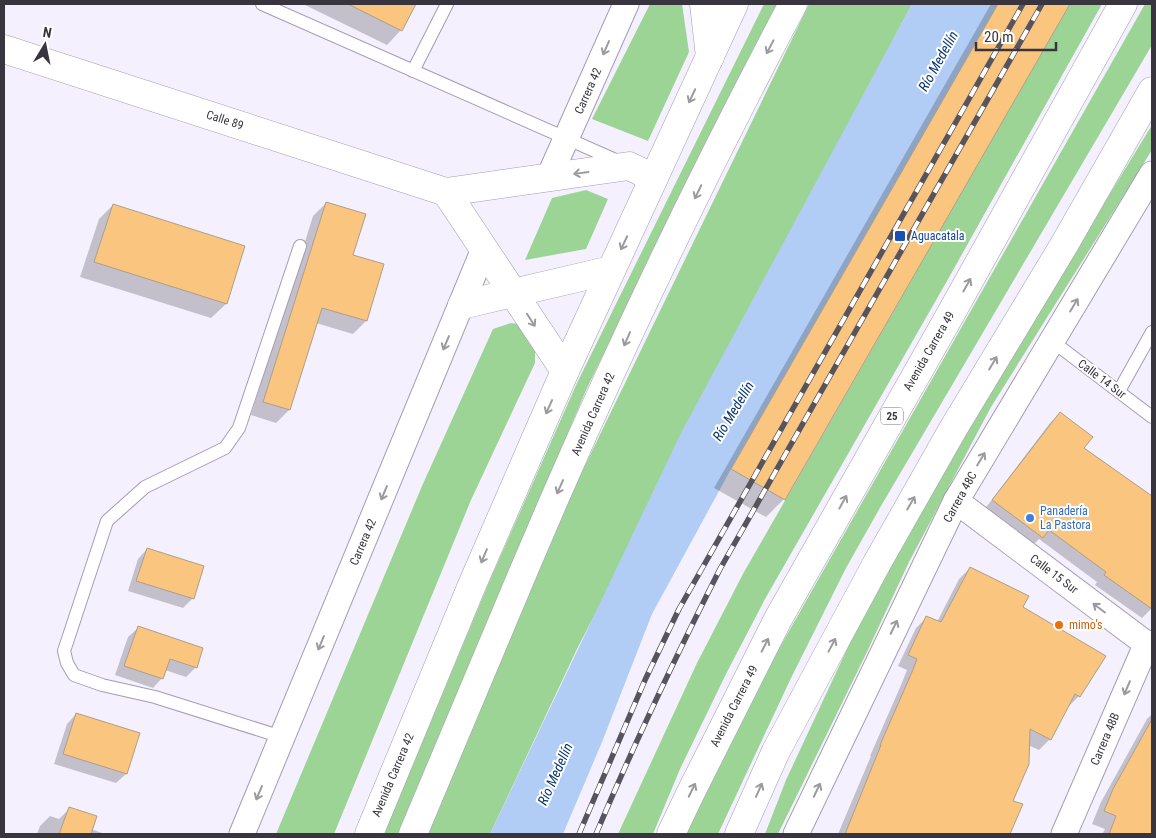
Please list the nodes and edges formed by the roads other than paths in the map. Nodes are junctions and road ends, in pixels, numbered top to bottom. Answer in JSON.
{"nodes":[{"id":1,"x":262,"y":4,"type":"edge"},
{"id":2,"x":447,"y":4,"type":"edge"},
{"id":3,"x":626,"y":4,"type":"edge"},
{"id":4,"x":704,"y":4,"type":"edge"},
{"id":5,"x":734,"y":4,"type":"edge"},
{"id":6,"x":793,"y":4,"type":"edge"},
{"id":7,"x":1123,"y":4,"type":"edge"},
{"id":8,"x":4,"y":49,"type":"edge"},
{"id":9,"x":710,"y":58,"type":"junction"},
{"id":10,"x":413,"y":71,"type":"junction"},
{"id":11,"x":1152,"y":91,"type":"edge"},
{"id":12,"x":566,"y":139,"type":"junction"},
{"id":13,"x":629,"y":166,"type":"junction"},
{"id":14,"x":1152,"y":174,"type":"edge"},
{"id":15,"x":549,"y":177,"type":"junction"},
{"id":16,"x":654,"y":178,"type":"junction"},
{"id":17,"x":446,"y":192,"type":"junction"},
{"id":18,"x":300,"y":246,"type":"dead end"},
{"id":19,"x":484,"y":249,"type":"junction"},
{"id":20,"x":611,"y":270,"type":"junction"},
{"id":21,"x":513,"y":293,"type":"junction"},
{"id":22,"x":462,"y":305,"type":"junction"},
{"id":23,"x":1152,"y":332,"type":"edge"},
{"id":24,"x":1052,"y":341,"type":"junction"},
{"id":25,"x":565,"y":371,"type":"junction"},
{"id":26,"x":1119,"y":392,"type":"junction"},
{"id":27,"x":1152,"y":416,"type":"edge"},
{"id":28,"x":956,"y":501,"type":"junction"},
{"id":29,"x":1149,"y":645,"type":"edge"},
{"id":30,"x":282,"y":737,"type":"junction"},
{"id":31,"x":242,"y":834,"type":"edge"},
{"id":32,"x":368,"y":834,"type":"edge"},
{"id":33,"x":413,"y":834,"type":"edge"},
{"id":34,"x":671,"y":834,"type":"edge"},
{"id":35,"x":739,"y":834,"type":"edge"},
{"id":36,"x":796,"y":834,"type":"edge"},
{"id":37,"x":1064,"y":834,"type":"edge"}],
"edges":[{"from":1,"to":10,"type":"lane"},
{"from":2,"to":10,"type":"lane"},
{"from":3,"to":12,"type":"street","name":"Carrera 42","one_way":true},
{"from":4,"to":9,"type":"main road"},
{"from":5,"to":9,"type":"main road","name":"Avenida Carrera 42"},
{"from":6,"to":33,"type":"main road","name":"Avenida Carrera 42","one_way":true},
{"from":34,"to":7,"type":"main road","name":"Avenida Carrera 49","number":"25","one_way":true},
{"from":8,"to":17,"type":"main road","name":"Calle 89"},
{"from":9,"to":16,"type":"main road","name":"Avenida Carrera 42","one_way":true},
{"from":10,"to":12,"type":"lane"},
{"from":35,"to":11,"type":"main road","one_way":true},
{"from":12,"to":13,"type":"lane"},
{"from":12,"to":15,"type":"street","name":"Carrera 42"},
{"from":13,"to":15,"type":"main road","name":"Calle 89","one_way":true},
{"from":13,"to":16,"type":"main road"},
{"from":24,"to":14,"type":"street","name":"Carrera 48C","one_way":true},
{"from":15,"to":17,"type":"main road","name":"Calle 89"},
{"from":16,"to":20,"type":"main road","name":"Avenida Carrera 42","one_way":true},
{"from":17,"to":19,"type":"main road"},
{"from":18,"to":30,"type":"lane"},
{"from":19,"to":21,"type":"main road"},
{"from":19,"to":22,"type":"street","name":"Carrera 42"},
{"from":20,"to":21,"type":"main road"},
{"from":20,"to":25,"type":"main road","name":"Avenida Carrera 42"},
{"from":21,"to":22,"type":"main road"},
{"from":21,"to":25,"type":"main road","one_way":true},
{"from":22,"to":30,"type":"street","name":"Carrera 42","one_way":true},
{"from":23,"to":26,"type":"lane"},
{"from":24,"to":26,"type":"lane","name":"Calle 14 Sur"},
{"from":28,"to":24,"type":"street","name":"Carrera 48C","one_way":true},
{"from":25,"to":32,"type":"main road","name":"Avenida Carrera 42","one_way":true},
{"from":26,"to":27,"type":"lane","name":"Calle 14 Sur"},
{"from":29,"to":28,"type":"street","name":"Calle 15 Sur","one_way":true},
{"from":36,"to":28,"type":"street","name":"Carrera 48C","one_way":true},
{"from":29,"to":37,"type":"street","name":"Carrera 48B","one_way":true},
{"from":30,"to":31,"type":"street","name":"Carrera 42","one_way":true}]}
